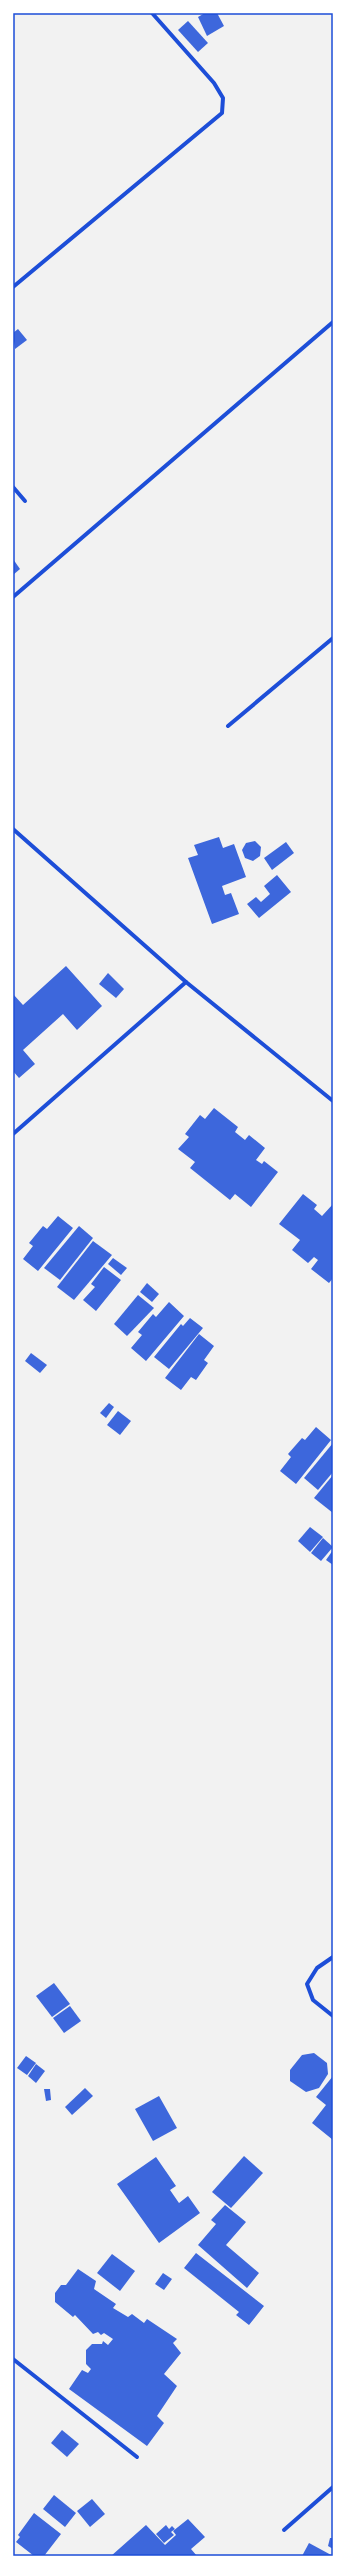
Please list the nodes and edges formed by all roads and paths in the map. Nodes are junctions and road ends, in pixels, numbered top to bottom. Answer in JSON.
{"nodes":[{"id":1,"x":152,"y":13,"type":"edge"},
{"id":2,"x":13,"y":286,"type":"edge"},
{"id":3,"x":333,"y":322,"type":"edge"},
{"id":4,"x":13,"y":487,"type":"edge"},
{"id":5,"x":25,"y":501,"type":"dead end"},
{"id":6,"x":13,"y":597,"type":"edge"},
{"id":7,"x":333,"y":638,"type":"edge"},
{"id":8,"x":228,"y":726,"type":"dead end"},
{"id":9,"x":13,"y":829,"type":"edge"},
{"id":10,"x":186,"y":982,"type":"junction"},
{"id":11,"x":333,"y":1101,"type":"edge"},
{"id":12,"x":13,"y":1134,"type":"edge"},
{"id":13,"x":333,"y":1957,"type":"edge"},
{"id":14,"x":333,"y":2016,"type":"edge"},
{"id":15,"x":13,"y":2358,"type":"edge"},
{"id":16,"x":137,"y":2457,"type":"dead end"},
{"id":17,"x":333,"y":2488,"type":"edge"},
{"id":18,"x":284,"y":2530,"type":"dead end"}],
"edges":[{"from":1,"to":2,"type":"street"},
{"from":3,"to":6,"type":"street"},
{"from":4,"to":5,"type":"street"},
{"from":7,"to":8,"type":"street"},
{"from":9,"to":10,"type":"street"},
{"from":10,"to":11,"type":"street"},
{"from":10,"to":12,"type":"street"},
{"from":13,"to":14,"type":"street"},
{"from":15,"to":16,"type":"street"},
{"from":17,"to":18,"type":"street"}]}
